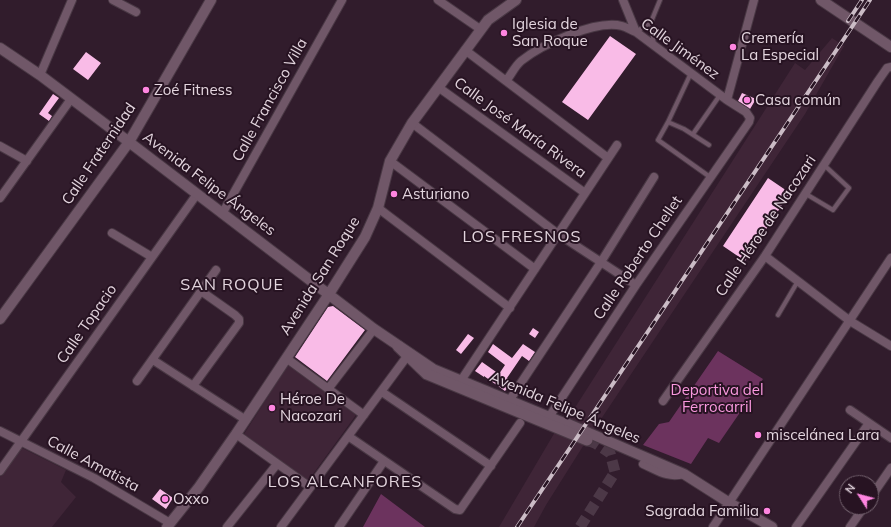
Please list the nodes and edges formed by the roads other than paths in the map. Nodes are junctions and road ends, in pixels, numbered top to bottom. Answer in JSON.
{"nodes":[{"id":1,"x":72,"y":0,"type":"edge"},
{"id":2,"x":113,"y":0,"type":"edge"},
{"id":3,"x":211,"y":0,"type":"edge"},
{"id":4,"x":342,"y":0,"type":"edge"},
{"id":5,"x":438,"y":0,"type":"edge"},
{"id":6,"x":516,"y":0,"type":"edge"},
{"id":7,"x":623,"y":0,"type":"edge"},
{"id":8,"x":660,"y":0,"type":"edge"},
{"id":9,"x":754,"y":0,"type":"edge"},
{"id":10,"x":821,"y":0,"type":"edge"},
{"id":11,"x":136,"y":12,"type":"dead end"},
{"id":12,"x":651,"y":22,"type":"junction"},
{"id":13,"x":480,"y":29,"type":"junction"},
{"id":14,"x":636,"y":32,"type":"junction"},
{"id":15,"x":654,"y":46,"type":"junction"},
{"id":16,"x":891,"y":47,"type":"edge"},
{"id":17,"x":0,"y":48,"type":"edge"},
{"id":18,"x":465,"y":50,"type":"junction"},
{"id":19,"x":891,"y":67,"type":"edge"},
{"id":20,"x":691,"y":73,"type":"junction"},
{"id":21,"x":40,"y":76,"type":"junction"},
{"id":22,"x":506,"y":81,"type":"junction"},
{"id":23,"x":438,"y":86,"type":"junction"},
{"id":24,"x":720,"y":95,"type":"junction"},
{"id":25,"x":71,"y":99,"type":"junction"},
{"id":26,"x":727,"y":100,"type":"junction"},
{"id":27,"x":750,"y":118,"type":"joint"},
{"id":28,"x":668,"y":122,"type":"junction"},
{"id":29,"x":412,"y":123,"type":"junction"},
{"id":30,"x":693,"y":134,"type":"junction"},
{"id":31,"x":129,"y":142,"type":"junction"},
{"id":32,"x":617,"y":145,"type":"dead end"},
{"id":33,"x":709,"y":145,"type":"dead end"},
{"id":34,"x":0,"y":146,"type":"edge"},
{"id":35,"x":608,"y":158,"type":"junction"},
{"id":36,"x":27,"y":161,"type":"junction"},
{"id":37,"x":390,"y":161,"type":"junction"},
{"id":38,"x":824,"y":165,"type":"junction"},
{"id":39,"x":654,"y":177,"type":"dead end"},
{"id":40,"x":710,"y":177,"type":"junction"},
{"id":41,"x":585,"y":193,"type":"junction"},
{"id":42,"x":197,"y":194,"type":"junction"},
{"id":43,"x":806,"y":194,"type":"junction"},
{"id":44,"x":0,"y":198,"type":"edge"},
{"id":45,"x":378,"y":208,"type":"junction"},
{"id":46,"x":222,"y":214,"type":"junction"},
{"id":47,"x":112,"y":233,"type":"dead end"},
{"id":48,"x":558,"y":234,"type":"junction"},
{"id":49,"x":766,"y":256,"type":"junction"},
{"id":50,"x":152,"y":257,"type":"junction"},
{"id":51,"x":891,"y":258,"type":"edge"},
{"id":52,"x":601,"y":262,"type":"junction"},
{"id":53,"x":535,"y":269,"type":"junction"},
{"id":54,"x":216,"y":270,"type":"dead end"},
{"id":55,"x":798,"y":281,"type":"junction"},
{"id":56,"x":636,"y":285,"type":"junction"},
{"id":57,"x":201,"y":291,"type":"junction"},
{"id":58,"x":329,"y":294,"type":"junction"},
{"id":59,"x":510,"y":308,"type":"junction"},
{"id":60,"x":778,"y":315,"type":"dead end"},
{"id":61,"x":0,"y":319,"type":"edge"},
{"id":62,"x":850,"y":321,"type":"junction"},
{"id":63,"x":374,"y":329,"type":"junction"},
{"id":64,"x":398,"y":346,"type":"junction"},
{"id":65,"x":891,"y":346,"type":"edge"},
{"id":66,"x":408,"y":355,"type":"junction"},
{"id":67,"x":286,"y":358,"type":"junction"},
{"id":68,"x":153,"y":360,"type":"junction"},
{"id":69,"x":464,"y":376,"type":"dead end"},
{"id":70,"x":137,"y":381,"type":"dead end"},
{"id":71,"x":193,"y":386,"type":"junction"},
{"id":72,"x":328,"y":389,"type":"junction"},
{"id":73,"x":382,"y":392,"type":"junction"},
{"id":74,"x":511,"y":398,"type":"dead end"},
{"id":75,"x":663,"y":401,"type":"dead end"},
{"id":76,"x":850,"y":410,"type":"dead end"},
{"id":77,"x":551,"y":414,"type":"dead end"},
{"id":78,"x":364,"y":415,"type":"junction"},
{"id":79,"x":246,"y":420,"type":"junction"},
{"id":80,"x":520,"y":423,"type":"dead end"},
{"id":81,"x":870,"y":423,"type":"junction"},
{"id":82,"x":0,"y":431,"type":"edge"},
{"id":83,"x":236,"y":434,"type":"junction"},
{"id":84,"x":348,"y":436,"type":"junction"},
{"id":85,"x":891,"y":438,"type":"edge"},
{"id":86,"x":587,"y":440,"type":"tunnel mouth"},
{"id":87,"x":21,"y":442,"type":"junction"},
{"id":88,"x":384,"y":461,"type":"junction"},
{"id":89,"x":277,"y":464,"type":"junction"},
{"id":90,"x":643,"y":464,"type":"dead end"},
{"id":91,"x":491,"y":466,"type":"junction"},
{"id":92,"x":891,"y":468,"type":"edge"},
{"id":93,"x":0,"y":471,"type":"edge"},
{"id":94,"x":684,"y":474,"type":"junction"},
{"id":95,"x":879,"y":485,"type":"edge"},
{"id":96,"x":310,"y":487,"type":"junction"},
{"id":97,"x":728,"y":502,"type":"junction"},
{"id":98,"x":858,"y":515,"type":"edge"},
{"id":99,"x":169,"y":525,"type":"edge"},
{"id":100,"x":227,"y":527,"type":"edge"},
{"id":101,"x":281,"y":527,"type":"edge"},
{"id":102,"x":339,"y":527,"type":"edge"},
{"id":103,"x":713,"y":527,"type":"edge"},
{"id":104,"x":772,"y":527,"type":"edge"},
{"id":105,"x":796,"y":527,"type":"edge"},
{"id":106,"x":850,"y":527,"type":"edge"}],
"edges":[{"from":1,"to":21,"type":"street"},
{"from":2,"to":11,"type":"street"},
{"from":3,"to":31,"type":"street","name":"Calle Fraternidad"},
{"from":4,"to":46,"type":"street","name":"Calle Francisco Villa"},
{"from":5,"to":13,"type":"street"},
{"from":6,"to":13,"type":"street","name":"Avenida San Roque"},
{"from":7,"to":14,"type":"street"},
{"from":8,"to":12,"type":"lane"},
{"from":9,"to":26,"type":"street"},
{"from":10,"to":16,"type":"street"},
{"from":12,"to":14,"type":"lane"},
{"from":12,"to":15,"type":"lane"},
{"from":13,"to":18,"type":"street","name":"Avenida San Roque"},
{"from":14,"to":15,"type":"street","name":"Calle Jiménez"},
{"from":14,"to":22,"type":"street","name":"Calle Jiménez"},
{"from":15,"to":20,"type":"street","name":"Calle Jiménez"},
{"from":17,"to":21,"type":"street","name":"Avenida Felipe Ángeles"},
{"from":18,"to":22,"type":"street"},
{"from":18,"to":23,"type":"street","name":"Avenida San Roque"},
{"from":19,"to":38,"type":"street","name":"Calle Héroe de Nacozari"},
{"from":20,"to":24,"type":"street","name":"Calle Jiménez"},
{"from":20,"to":28,"type":"lane"},
{"from":21,"to":25,"type":"street","name":"Avenida Felipe Ángeles"},
{"from":22,"to":35,"type":"street"},
{"from":23,"to":29,"type":"street","name":"Avenida San Roque"},
{"from":23,"to":41,"type":"street","name":"Calle José María Rivera"},
{"from":24,"to":26,"type":"street","name":"Calle Jiménez"},
{"from":24,"to":30,"type":"lane"},
{"from":25,"to":31,"type":"street","name":"Avenida Felipe Ángeles"},
{"from":25,"to":36,"type":"street"},
{"from":26,"to":27,"type":"street","name":"Calle Jiménez"},
{"from":27,"to":40,"type":"street","name":"Calle Roberto Chellet"},
{"from":28,"to":30,"type":"lane"},
{"from":28,"to":40,"type":"lane"},
{"from":29,"to":37,"type":"street","name":"Avenida San Roque"},
{"from":29,"to":48,"type":"street"},
{"from":30,"to":33,"type":"lane"},
{"from":31,"to":42,"type":"street","name":"Avenida Felipe Ángeles"},
{"from":31,"to":61,"type":"street","name":"Calle Fraternidad"},
{"from":32,"to":35,"type":"street"},
{"from":34,"to":36,"type":"street"},
{"from":35,"to":41,"type":"street"},
{"from":36,"to":44,"type":"street"},
{"from":37,"to":45,"type":"street","name":"Avenida San Roque"},
{"from":37,"to":53,"type":"street"},
{"from":38,"to":43,"type":"street","name":"Calle Héroe de Nacozari"},
{"from":38,"to":43,"type":"lane"},
{"from":39,"to":52,"type":"street"},
{"from":40,"to":56,"type":"street","name":"Calle Roberto Chellet"},
{"from":41,"to":48,"type":"street"},
{"from":42,"to":46,"type":"street","name":"Avenida Felipe Ángeles"},
{"from":42,"to":50,"type":"street","name":"Calle Topacio"},
{"from":43,"to":49,"type":"street","name":"Calle Héroe de Nacozari"},
{"from":45,"to":58,"type":"street","name":"Avenida San Roque"},
{"from":45,"to":59,"type":"street"},
{"from":46,"to":58,"type":"street","name":"Avenida Felipe Ángeles"},
{"from":47,"to":50,"type":"street"},
{"from":48,"to":52,"type":"street"},
{"from":48,"to":53,"type":"street"},
{"from":49,"to":55,"type":"street"},
{"from":49,"to":75,"type":"street","name":"Calle Héroe de Nacozari"},
{"from":50,"to":87,"type":"street","name":"Calle Topacio"},
{"from":51,"to":62,"type":"street"},
{"from":52,"to":56,"type":"street"},
{"from":52,"to":74,"type":"street"},
{"from":53,"to":59,"type":"street"},
{"from":54,"to":57,"type":"street"},
{"from":55,"to":60,"type":"lane"},
{"from":55,"to":62,"type":"street"},
{"from":56,"to":77,"type":"street","name":"Calle Roberto Chellet"},
{"from":57,"to":68,"type":"street"},
{"from":57,"to":71,"type":"street"},
{"from":58,"to":63,"type":"street","name":"Avenida Felipe Ángeles"},
{"from":58,"to":67,"type":"street","name":"Avenida San Roque"},
{"from":59,"to":69,"type":"street"},
{"from":62,"to":65,"type":"street"},
{"from":62,"to":97,"type":"street"},
{"from":63,"to":64,"type":"street","name":"Avenida Felipe Ángeles"},
{"from":63,"to":72,"type":"street"},
{"from":64,"to":66,"type":"main road","name":"Avenida Felipe Ángeles"},
{"from":64,"to":94,"type":"street","name":"Avenida Felipe Ángeles"},
{"from":66,"to":73,"type":"street"},
{"from":66,"to":86,"type":"main road","name":"Avenida Felipe Ángeles"},
{"from":67,"to":72,"type":"street"},
{"from":67,"to":79,"type":"street","name":"Avenida San Roque"},
{"from":68,"to":70,"type":"street"},
{"from":68,"to":71,"type":"street"},
{"from":71,"to":79,"type":"street"},
{"from":72,"to":78,"type":"street"},
{"from":73,"to":78,"type":"street"},
{"from":73,"to":91,"type":"street"},
{"from":76,"to":81,"type":"street"},
{"from":78,"to":84,"type":"street"},
{"from":79,"to":83,"type":"street","name":"Avenida San Roque"},
{"from":80,"to":91,"type":"street"},
{"from":81,"to":85,"type":"street"},
{"from":81,"to":105,"type":"street"},
{"from":82,"to":87,"type":"street","name":"Calle Amatista"},
{"from":83,"to":89,"type":"street"},
{"from":83,"to":99,"type":"street","name":"Avenida San Roque"},
{"from":84,"to":88,"type":"street"},
{"from":84,"to":96,"type":"street"},
{"from":87,"to":93,"type":"street","name":"Calle Topacio"},
{"from":87,"to":99,"type":"street","name":"Calle Amatista"},
{"from":88,"to":91,"type":"street"},
{"from":88,"to":102,"type":"street"},
{"from":89,"to":96,"type":"street"},
{"from":89,"to":100,"type":"street"},
{"from":90,"to":94,"type":"street","name":"Avenida Felipe Ángeles"},
{"from":92,"to":95,"type":"street"},
{"from":94,"to":97,"type":"street"},
{"from":96,"to":101,"type":"street"},
{"from":97,"to":103,"type":"street"},
{"from":97,"to":104,"type":"street"},
{"from":98,"to":106,"type":"street"}]}
